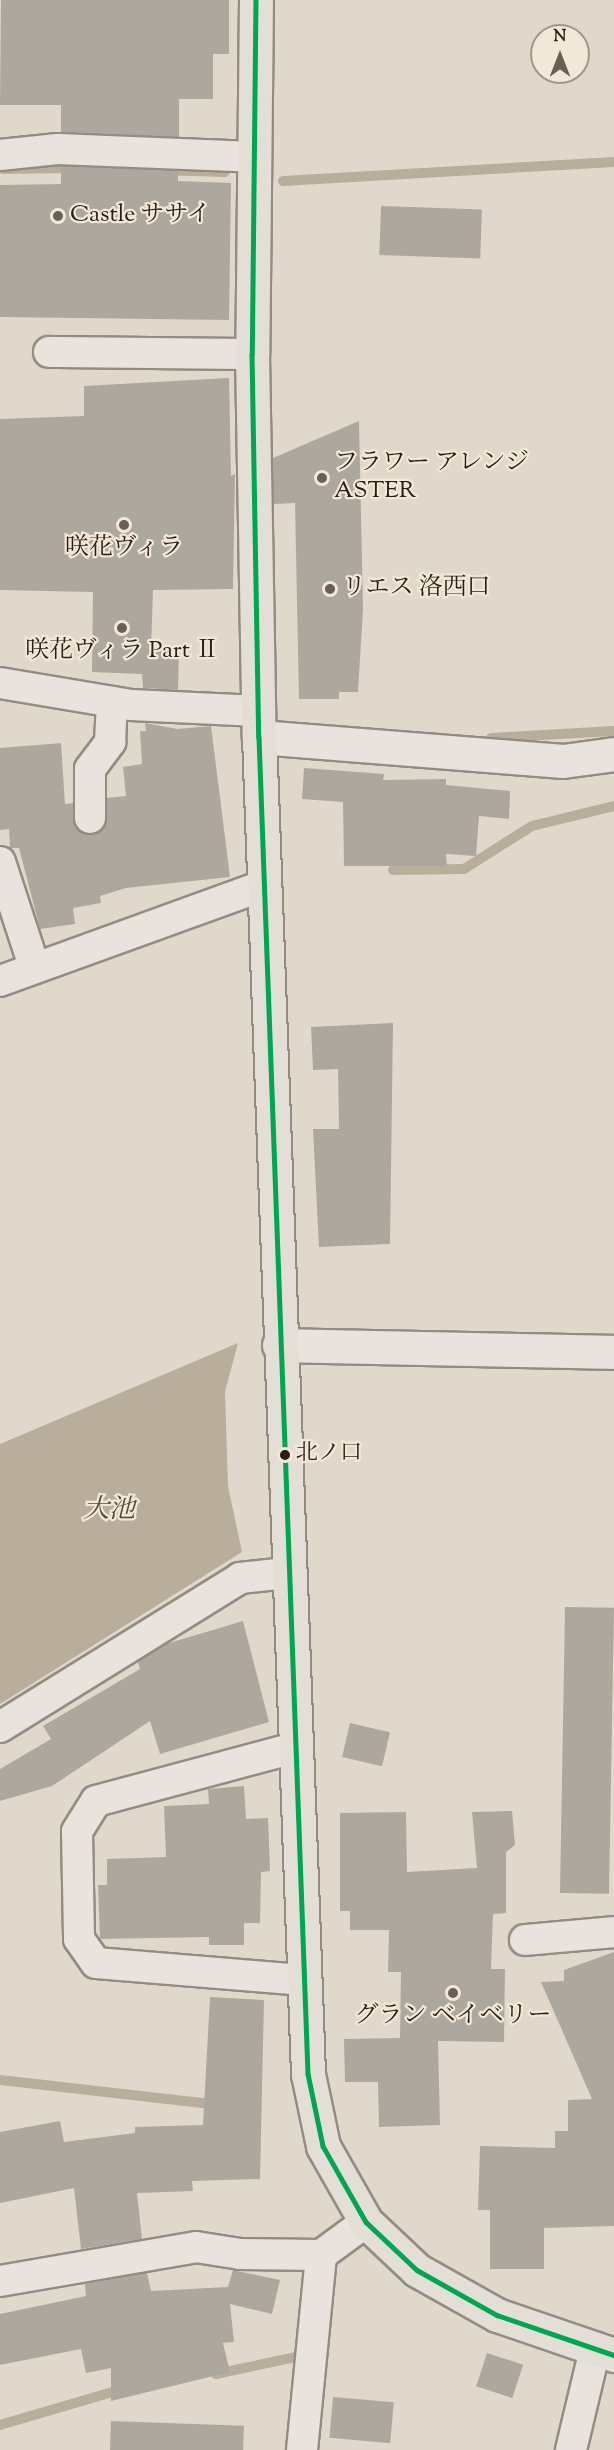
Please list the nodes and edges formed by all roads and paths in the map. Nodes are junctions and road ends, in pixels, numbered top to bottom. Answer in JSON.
{"nodes":[{"id":1,"x":256,"y":0,"type":"edge"},
{"id":2,"x":0,"y":155,"type":"edge"},
{"id":3,"x":254,"y":157,"type":"junction"},
{"id":4,"x":49,"y":352,"type":"dead end"},
{"id":5,"x":252,"y":354,"type":"junction"},
{"id":6,"x":0,"y":683,"type":"edge"},
{"id":7,"x":112,"y":702,"type":"junction"},
{"id":8,"x":259,"y":724,"type":"junction"},
{"id":9,"x":614,"y":754,"type":"edge"},
{"id":10,"x":90,"y":818,"type":"dead end"},
{"id":11,"x":0,"y":862,"type":"edge"},
{"id":12,"x":263,"y":886,"type":"junction"},
{"id":13,"x":34,"y":966,"type":"junction"},
{"id":14,"x":0,"y":981,"type":"edge"},
{"id":15,"x":279,"y":1345,"type":"junction"},
{"id":16,"x":614,"y":1352,"type":"edge"},
{"id":17,"x":287,"y":1573,"type":"junction"},
{"id":18,"x":0,"y":1727,"type":"edge"},
{"id":19,"x":294,"y":1748,"type":"junction"},
{"id":20,"x":614,"y":1932,"type":"edge"},
{"id":21,"x":525,"y":1940,"type":"dead end"},
{"id":22,"x":301,"y":1980,"type":"junction"},
{"id":23,"x":366,"y":2222,"type":"junction"},
{"id":24,"x":321,"y":2255,"type":"junction"},
{"id":25,"x":0,"y":2281,"type":"edge"},
{"id":26,"x":605,"y":2352,"type":"edge"},
{"id":27,"x":302,"y":2450,"type":"edge"},
{"id":28,"x":572,"y":2450,"type":"edge"}],
"edges":[{"from":1,"to":3,"type":"main road"},
{"from":2,"to":3,"type":"street"},
{"from":3,"to":5,"type":"main road"},
{"from":4,"to":5,"type":"street"},
{"from":5,"to":8,"type":"main road"},
{"from":6,"to":7,"type":"street"},
{"from":7,"to":8,"type":"street"},
{"from":7,"to":10,"type":"street"},
{"from":8,"to":9,"type":"street"},
{"from":8,"to":12,"type":"main road"},
{"from":11,"to":13,"type":"street"},
{"from":12,"to":13,"type":"street"},
{"from":12,"to":15,"type":"main road"},
{"from":13,"to":14,"type":"street"},
{"from":15,"to":16,"type":"street"},
{"from":15,"to":17,"type":"main road"},
{"from":17,"to":18,"type":"street"},
{"from":17,"to":19,"type":"main road"},
{"from":19,"to":22,"type":"main road"},
{"from":19,"to":22,"type":"street"},
{"from":20,"to":21,"type":"street"},
{"from":22,"to":23,"type":"main road"},
{"from":23,"to":24,"type":"street"},
{"from":23,"to":26,"type":"main road"},
{"from":24,"to":25,"type":"street"},
{"from":24,"to":27,"type":"street"},
{"from":26,"to":28,"type":"street"}]}
